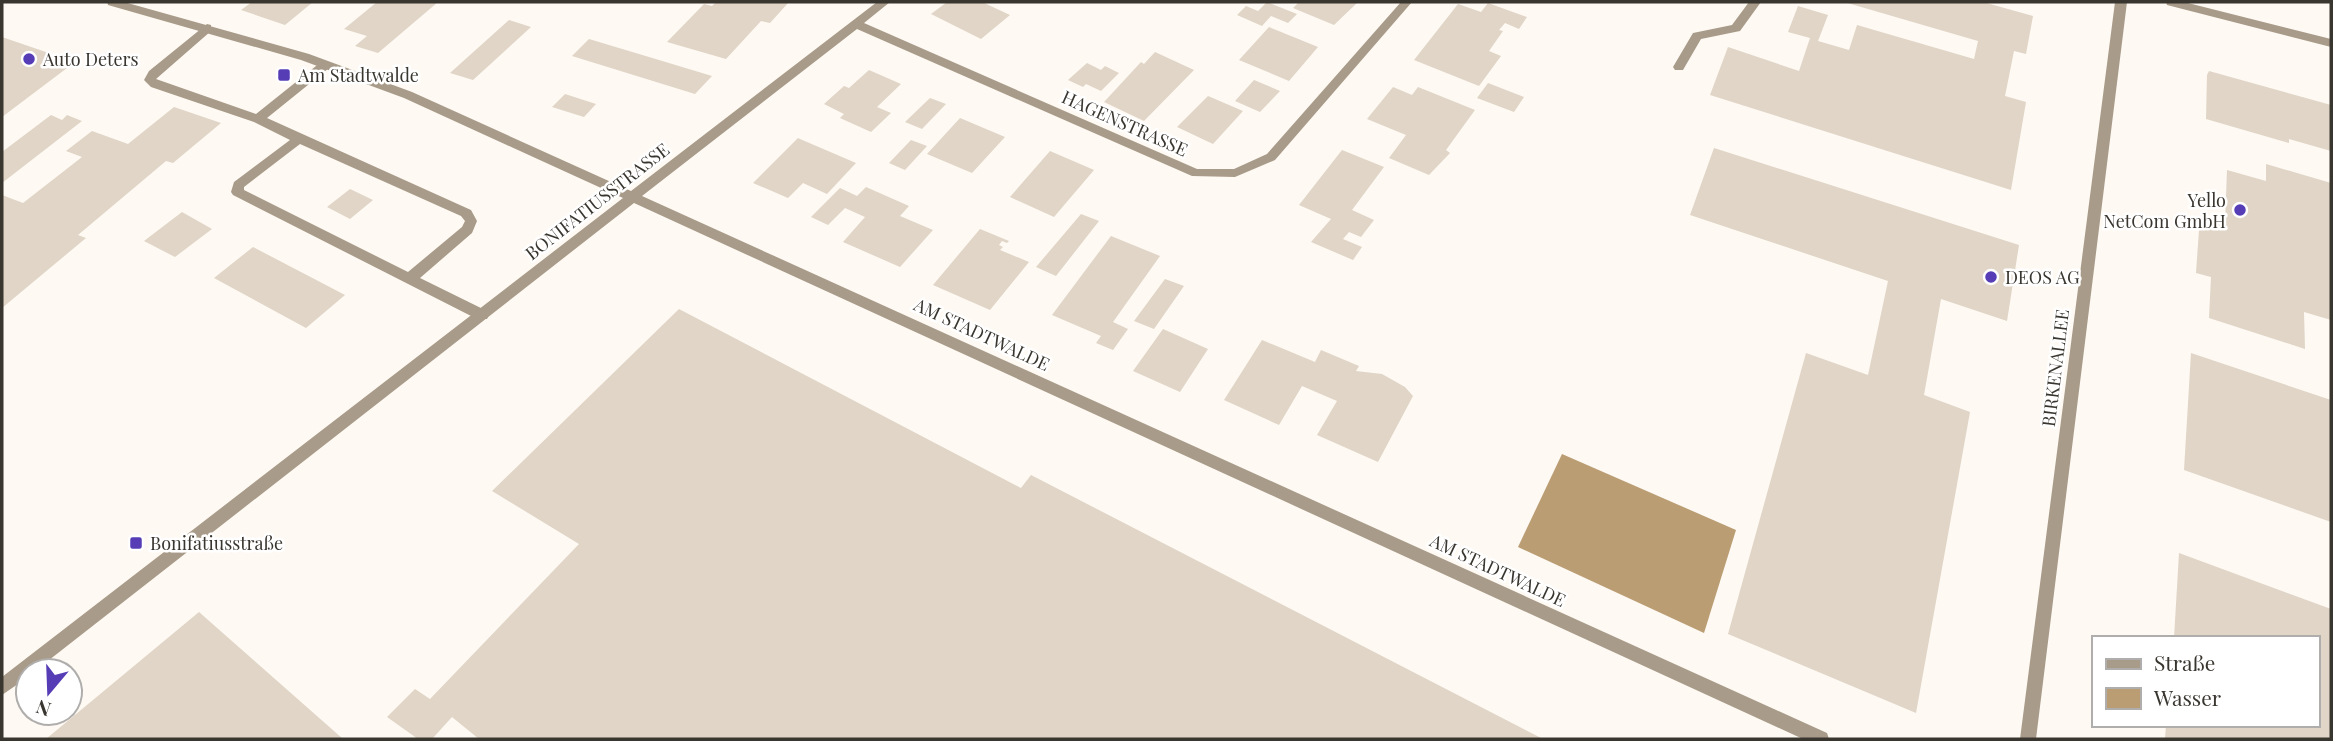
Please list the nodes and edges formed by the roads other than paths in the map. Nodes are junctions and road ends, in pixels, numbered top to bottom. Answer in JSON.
{"nodes":[{"id":1,"x":113,"y":2,"type":"edge"},
{"id":2,"x":884,"y":2,"type":"edge"},
{"id":3,"x":1407,"y":2,"type":"edge"},
{"id":4,"x":1755,"y":2,"type":"edge"},
{"id":5,"x":2121,"y":2,"type":"edge"},
{"id":6,"x":2171,"y":2,"type":"edge"},
{"id":7,"x":856,"y":24,"type":"junction"},
{"id":8,"x":207,"y":28,"type":"junction"},
{"id":9,"x":2331,"y":43,"type":"edge"},
{"id":10,"x":326,"y":65,"type":"junction"},
{"id":11,"x":1679,"y":67,"type":"dead end"},
{"id":12,"x":258,"y":119,"type":"junction"},
{"id":13,"x":299,"y":139,"type":"junction"},
{"id":14,"x":634,"y":196,"type":"junction"},
{"id":15,"x":409,"y":279,"type":"junction"},
{"id":16,"x":482,"y":315,"type":"junction"},
{"id":17,"x":2,"y":687,"type":"edge"},
{"id":18,"x":1821,"y":739,"type":"edge"},
{"id":19,"x":2028,"y":739,"type":"edge"}],
"edges":[{"from":1,"to":8,"type":"street","name":"AM STADTWALDE"},
{"from":2,"to":7,"type":"street","name":"BONIFATIUSSTRASSE"},
{"from":3,"to":7,"type":"street","name":"HAGENSTRASSE"},
{"from":4,"to":11,"type":"street"},
{"from":5,"to":19,"type":"street","name":"BIRKENALLEE"},
{"from":6,"to":9,"type":"street"},
{"from":7,"to":14,"type":"street","name":"BONIFATIUSSTRASSE"},
{"from":8,"to":10,"type":"street","name":"AM STADTWALDE"},
{"from":8,"to":12,"type":"street"},
{"from":10,"to":12,"type":"street"},
{"from":10,"to":14,"type":"street","name":"AM STADTWALDE"},
{"from":12,"to":13,"type":"street"},
{"from":13,"to":15,"type":"street"},
{"from":13,"to":15,"type":"street"},
{"from":14,"to":16,"type":"street","name":"BONIFATIUSSTRASSE"},
{"from":14,"to":18,"type":"street","name":"AM STADTWALDE"},
{"from":15,"to":16,"type":"street"},
{"from":16,"to":17,"type":"street","name":"BONIFATIUSSTRASSE"}]}
